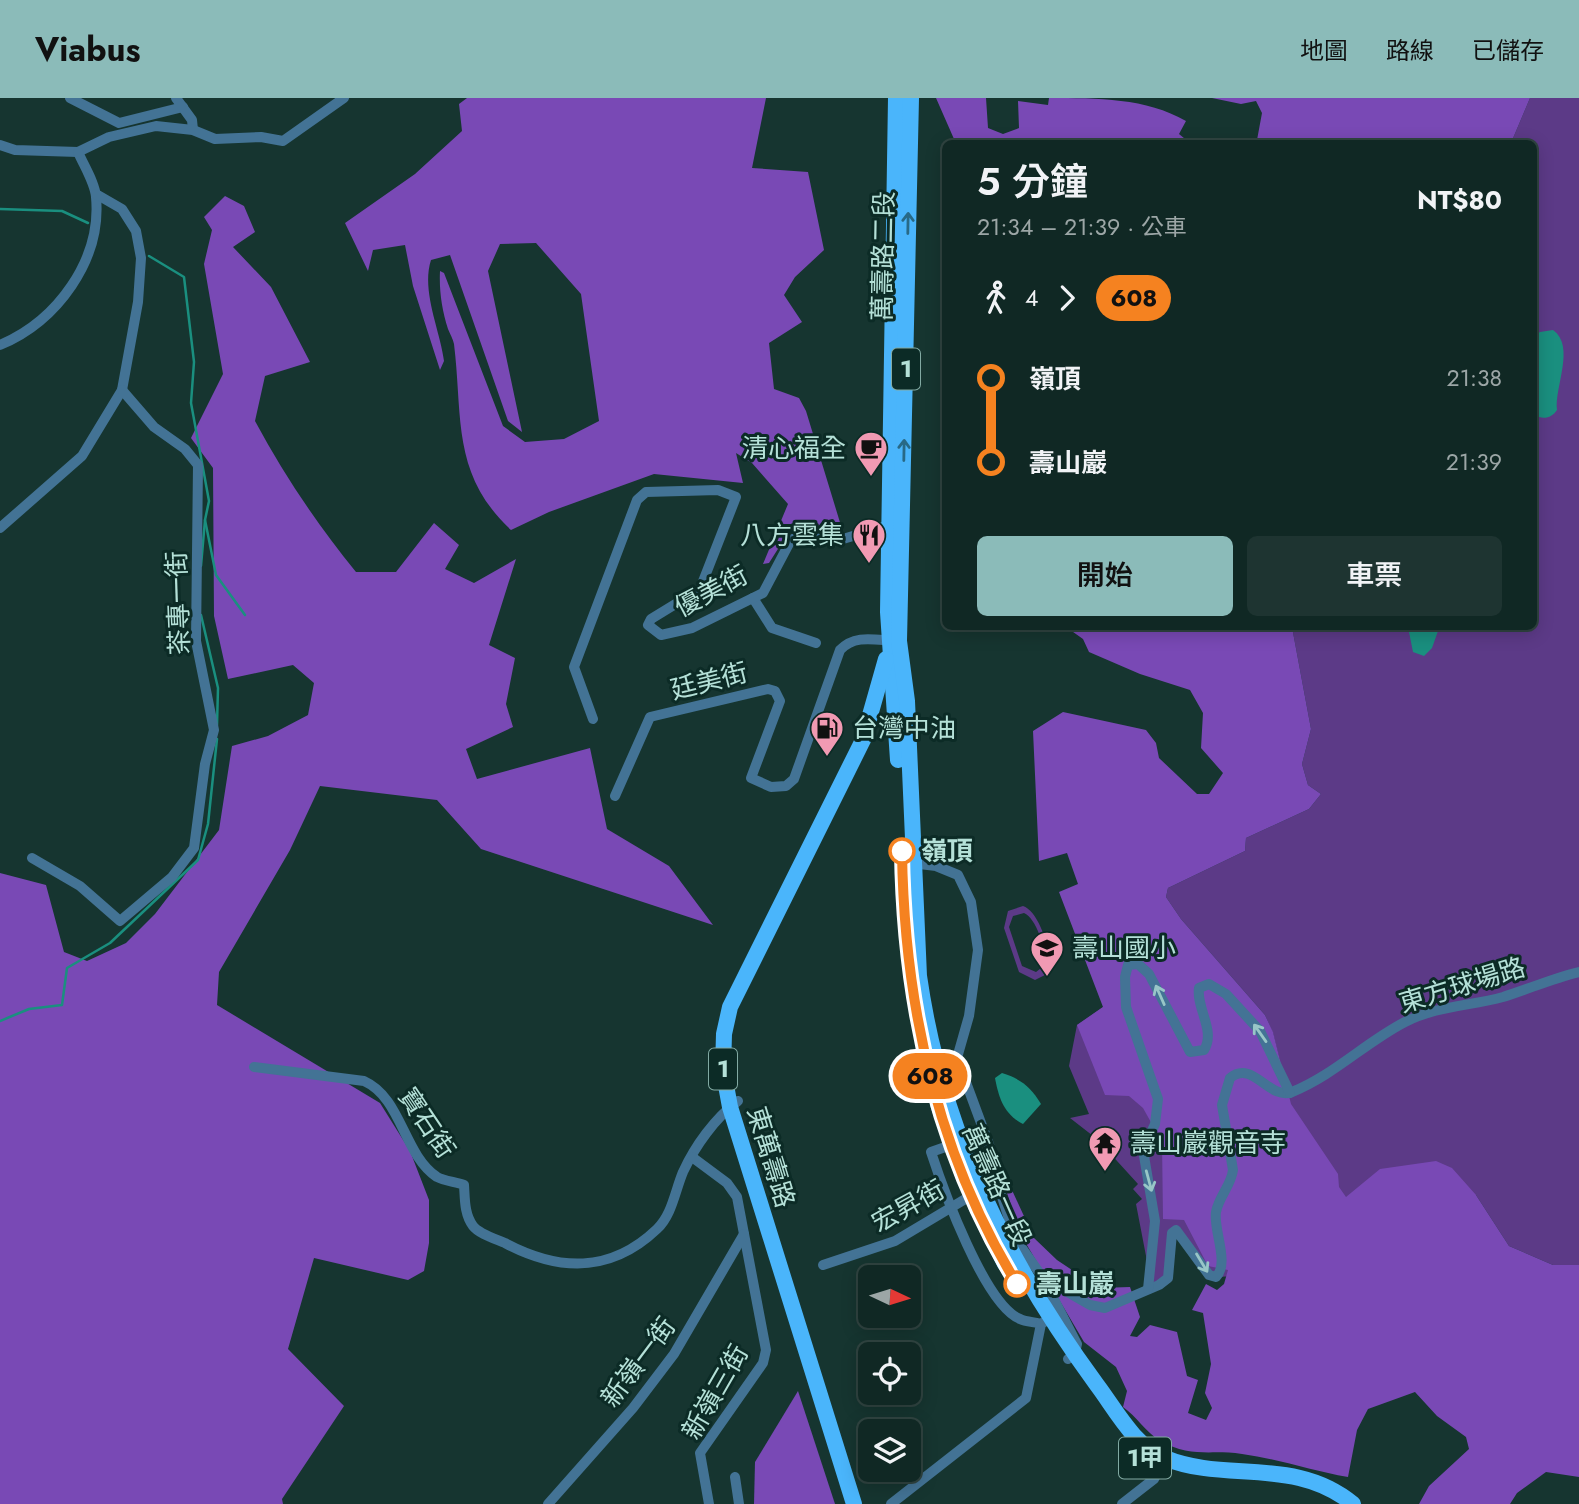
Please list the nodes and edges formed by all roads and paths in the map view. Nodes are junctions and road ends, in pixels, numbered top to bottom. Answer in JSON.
{"nodes":[{"id":1,"x":71,"y":98,"type":"edge"},
{"id":2,"x":344,"y":98,"type":"edge"},
{"id":3,"x":896,"y":98,"type":"edge"},
{"id":4,"x":911,"y":98,"type":"edge"},
{"id":5,"x":179,"y":102,"type":"edge"},
{"id":6,"x":193,"y":130,"type":"junction"},
{"id":7,"x":0,"y":145,"type":"edge"},
{"id":8,"x":78,"y":152,"type":"junction"},
{"id":9,"x":96,"y":194,"type":"junction"},
{"id":10,"x":0,"y":345,"type":"edge"},
{"id":11,"x":122,"y":390,"type":"junction"},
{"id":12,"x":889,"y":525,"type":"junction"},
{"id":13,"x":0,"y":528,"type":"edge"},
{"id":14,"x":753,"y":598,"type":"junction"},
{"id":15,"x":816,"y":643,"type":"dead end"},
{"id":16,"x":892,"y":644,"type":"junction"},
{"id":17,"x":897,"y":673,"type":"junction"},
{"id":18,"x":593,"y":719,"type":"dead end"},
{"id":19,"x":897,"y":729,"type":"junction"},
{"id":20,"x":876,"y":730,"type":"junction"},
{"id":21,"x":615,"y":796,"type":"dead end"},
{"id":22,"x":32,"y":858,"type":"dead end"},
{"id":23,"x":907,"y":862,"type":"junction"},
{"id":24,"x":1579,"y":972,"type":"edge"},
{"id":25,"x":254,"y":1067,"type":"dead end"},
{"id":26,"x":1290,"y":1093,"type":"junction"},
{"id":27,"x":734,"y":1104,"type":"junction"},
{"id":28,"x":951,"y":1145,"type":"junction"},
{"id":29,"x":692,"y":1157,"type":"junction"},
{"id":30,"x":972,"y":1195,"type":"junction"},
{"id":31,"x":949,"y":1207,"type":"junction"},
{"id":32,"x":744,"y":1234,"type":"junction"},
{"id":33,"x":824,"y":1265,"type":"dead end"},
{"id":34,"x":1043,"y":1279,"type":"junction"},
{"id":35,"x":1148,"y":1289,"type":"junction"},
{"id":36,"x":1046,"y":1321,"type":"junction"},
{"id":37,"x":1071,"y":1356,"type":"junction"},
{"id":38,"x":1162,"y":1462,"type":"junction"},
{"id":39,"x":735,"y":1477,"type":"dead end"},
{"id":40,"x":548,"y":1504,"type":"edge"},
{"id":41,"x":709,"y":1504,"type":"edge"},
{"id":42,"x":739,"y":1504,"type":"edge"},
{"id":43,"x":854,"y":1504,"type":"edge"},
{"id":44,"x":864,"y":1504,"type":"edge"},
{"id":45,"x":891,"y":1504,"type":"edge"},
{"id":46,"x":1122,"y":1504,"type":"edge"},
{"id":47,"x":1336,"y":1504,"type":"edge"},
{"id":48,"x":1353,"y":1504,"type":"edge"}],
"edges":[{"from":1,"to":5,"type":"street"},
{"from":2,"to":6,"type":"street"},
{"from":3,"to":12,"type":"main road","name":"萬壽路二段","number":"1"},
{"from":16,"to":4,"type":"main road","name":"萬壽路二段","number":"1","one_way":true},
{"from":5,"to":6,"type":"street"},
{"from":6,"to":8,"type":"street"},
{"from":7,"to":8,"type":"street"},
{"from":8,"to":9,"type":"street"},
{"from":9,"to":10,"type":"street"},
{"from":9,"to":11,"type":"street"},
{"from":11,"to":13,"type":"street"},
{"from":11,"to":22,"type":"street","name":"茶專一街"},
{"from":12,"to":14,"type":"street","name":"優美街"},
{"from":12,"to":16,"type":"main road","name":"萬壽路二段","number":"1"},
{"from":14,"to":15,"type":"street"},
{"from":14,"to":18,"type":"street","name":"優美街"},
{"from":16,"to":17,"type":"main road","name":"萬壽路二段","number":"1"},
{"from":16,"to":21,"type":"street","name":"廷美街"},
{"from":16,"to":27,"type":"main road","name":"東萬壽路","number":"1"},
{"from":17,"to":19,"type":"main road","name":"萬壽路一段","number":"1甲"},
{"from":17,"to":20,"type":"main road","name":"東萬壽路","number":"1"},
{"from":17,"to":23,"type":"main road","name":"萬壽路一段","number":"1甲"},
{"from":19,"to":20,"type":"main road"},
{"from":19,"to":23,"type":"main road","name":"萬壽路一段","number":"1甲"},
{"from":20,"to":27,"type":"main road","name":"東萬壽路","number":"1"},
{"from":23,"to":28,"type":"main road","name":"萬壽路一段","number":"1甲"},
{"from":23,"to":34,"type":"street"},
{"from":23,"to":36,"type":"main road","name":"萬壽路一段","number":"1甲"},
{"from":24,"to":26,"type":"street","name":"東方球場路"},
{"from":25,"to":29,"type":"street","name":"寶石街"},
{"from":35,"to":26,"type":"street","one_way":true},
{"from":26,"to":35,"type":"street","one_way":true},
{"from":27,"to":29,"type":"street","name":"寶石街"},
{"from":27,"to":43,"type":"main road","name":"東萬壽路","number":"1"},
{"from":27,"to":44,"type":"main road","name":"東萬壽路","number":"1"},
{"from":28,"to":30,"type":"main road","name":"萬壽路一段","number":"1甲"},
{"from":28,"to":31,"type":"street"},
{"from":29,"to":32,"type":"street","name":"新嶺三街"},
{"from":30,"to":31,"type":"street","name":"宏昇街"},
{"from":30,"to":36,"type":"main road","name":"萬壽路一段","number":"1甲"},
{"from":31,"to":33,"type":"street","name":"宏昇街"},
{"from":31,"to":36,"type":"street"},
{"from":32,"to":40,"type":"street","name":"新嶺一街"},
{"from":32,"to":41,"type":"street","name":"新嶺三街"},
{"from":34,"to":35,"type":"street"},
{"from":34,"to":37,"type":"street"},
{"from":36,"to":37,"type":"main road","name":"萬壽路一段","number":"1甲"},
{"from":36,"to":45,"type":"street"},
{"from":37,"to":38,"type":"main road","name":"萬壽路一段","number":"1甲"},
{"from":38,"to":46,"type":"street"},
{"from":38,"to":47,"type":"main road","name":"萬壽路一段","number":"1甲"},
{"from":38,"to":48,"type":"main road","name":"萬壽路一段","number":"1甲"},
{"from":39,"to":42,"type":"street"}]}
